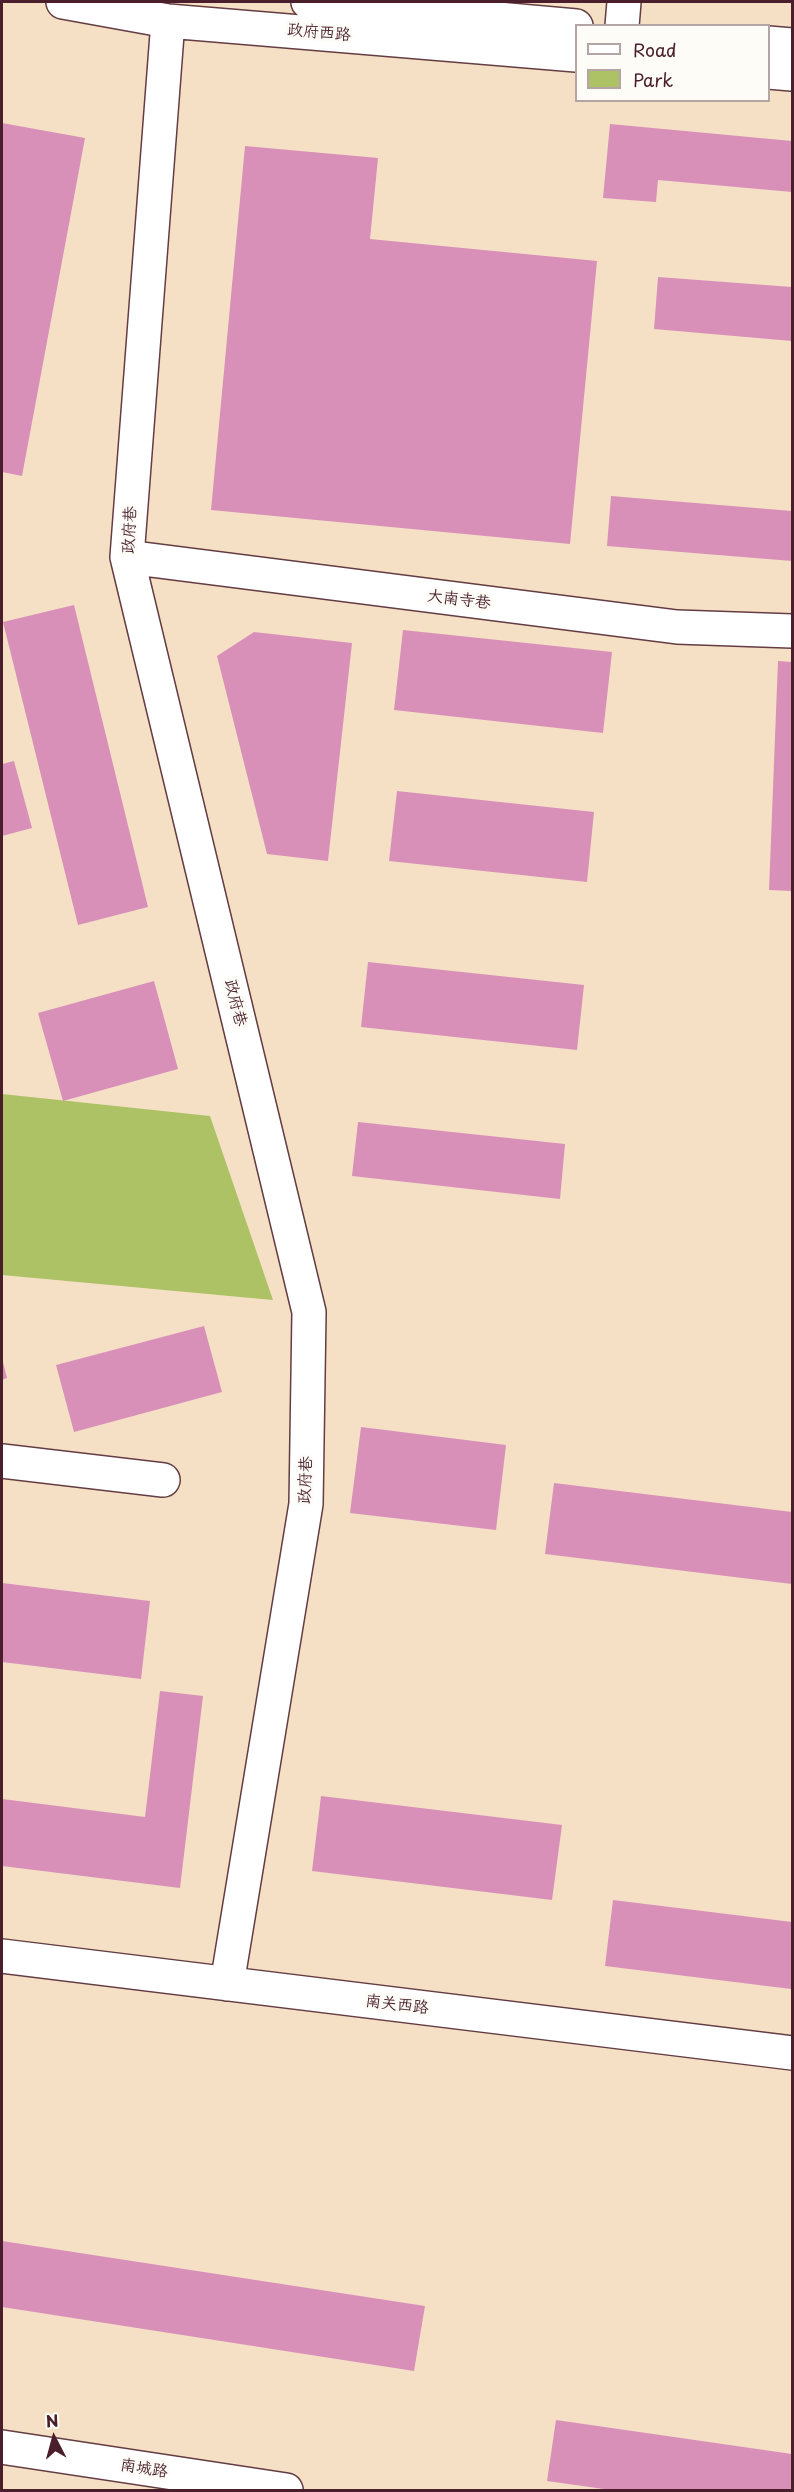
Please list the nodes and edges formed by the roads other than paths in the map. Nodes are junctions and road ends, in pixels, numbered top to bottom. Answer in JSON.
{"nodes":[{"id":1,"x":63,"y":2,"type":"edge"},
{"id":2,"x":308,"y":2,"type":"edge"},
{"id":3,"x":624,"y":2,"type":"edge"},
{"id":4,"x":168,"y":21,"type":"junction"},
{"id":5,"x":622,"y":24,"type":"edge"},
{"id":6,"x":575,"y":26,"type":"edge"},
{"id":7,"x":770,"y":43,"type":"edge"},
{"id":8,"x":792,"y":45,"type":"edge"},
{"id":9,"x":575,"y":55,"type":"edge"},
{"id":10,"x":770,"y":72,"type":"edge"},
{"id":11,"x":792,"y":74,"type":"edge"},
{"id":12,"x":127,"y":557,"type":"junction"},
{"id":13,"x":792,"y":631,"type":"edge"},
{"id":14,"x":2,"y":1461,"type":"edge"},
{"id":15,"x":163,"y":1480,"type":"dead end"},
{"id":16,"x":2,"y":1956,"type":"edge"},
{"id":17,"x":227,"y":1984,"type":"junction"},
{"id":18,"x":792,"y":2053,"type":"edge"},
{"id":19,"x":2,"y":2447,"type":"edge"},
{"id":20,"x":286,"y":2490,"type":"edge"}],
"edges":[{"from":1,"to":4,"type":"street","name":"政府西路"},
{"from":2,"to":6,"type":"street","name":"政府西路"},
{"from":3,"to":5,"type":"street"},
{"from":4,"to":9,"type":"street","name":"政府西路"},
{"from":4,"to":12,"type":"street","name":"政府巷"},
{"from":7,"to":8,"type":"street"},
{"from":10,"to":11,"type":"street"},
{"from":12,"to":13,"type":"street","name":"大南寺巷"},
{"from":12,"to":17,"type":"street","name":"政府巷"},
{"from":14,"to":15,"type":"street"},
{"from":16,"to":17,"type":"street","name":"南关西路"},
{"from":17,"to":18,"type":"street","name":"南关西路"},
{"from":19,"to":20,"type":"street","name":"南城路"}]}
